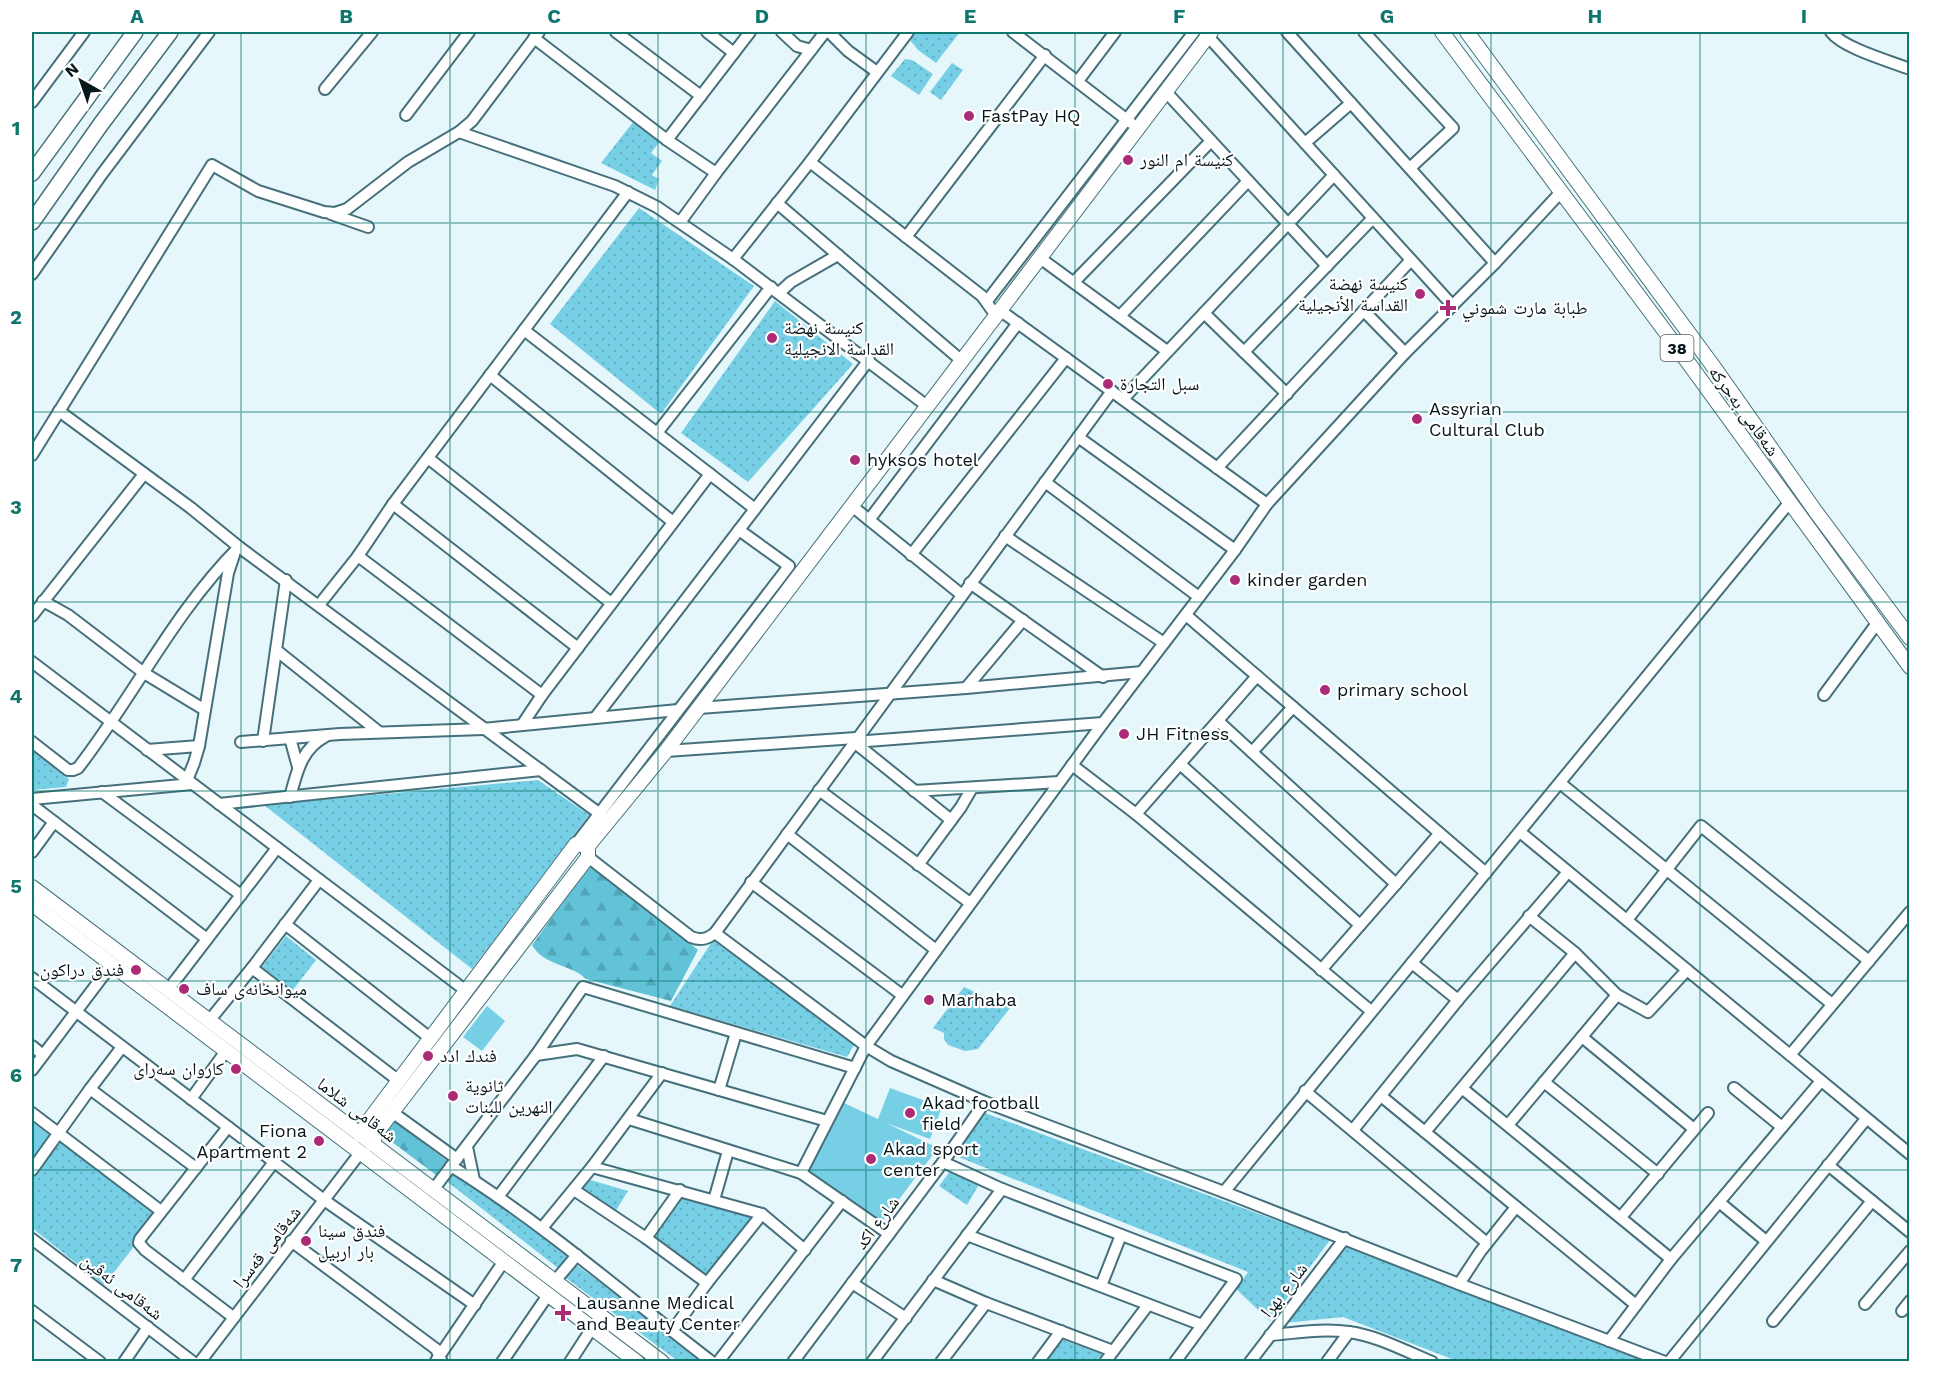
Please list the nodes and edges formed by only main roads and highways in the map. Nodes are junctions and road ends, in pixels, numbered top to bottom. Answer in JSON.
{"nodes":[{"id":1,"x":135,"y":32,"type":"edge"},
{"id":2,"x":170,"y":32,"type":"edge"},
{"id":3,"x":1442,"y":32,"type":"edge"},
{"id":4,"x":1467,"y":32,"type":"edge"},
{"id":5,"x":1208,"y":33,"type":"edge"},
{"id":6,"x":32,"y":173,"type":"edge"},
{"id":7,"x":32,"y":222,"type":"edge"},
{"id":8,"x":1910,"y":638,"type":"edge"},
{"id":9,"x":1910,"y":666,"type":"edge"},
{"id":10,"x":584,"y":849,"type":"junction"},
{"id":11,"x":32,"y":887,"type":"edge"},
{"id":12,"x":32,"y":904,"type":"edge"},
{"id":13,"x":105,"y":950,"type":"junction"},
{"id":14,"x":122,"y":966,"type":"junction"},
{"id":15,"x":369,"y":1134,"type":"junction"},
{"id":16,"x":636,"y":1361,"type":"edge"},
{"id":17,"x":661,"y":1361,"type":"edge"}],
"edges":[{"from":1,"to":6,"type":"highway"},
{"from":2,"to":7,"type":"highway"},
{"from":3,"to":9,"type":"main road","name":"شەقامی بەحرکە","number":"38"},
{"from":4,"to":8,"type":"main road","name":"شەقامی بەحرکە","number":"38"},
{"from":5,"to":10,"type":"main road"},
{"from":10,"to":15,"type":"main road"},
{"from":10,"to":15,"type":"main road"},
{"from":11,"to":13,"type":"main road","name":"شەقامی شلاما"},
{"from":12,"to":13,"type":"main road","name":"شەقامی شلاما"},
{"from":13,"to":14,"type":"main road","name":"شەقامی شلاما"},
{"from":14,"to":15,"type":"main road","name":"شەقامی شلاما"},
{"from":14,"to":16,"type":"main road","name":"شەقامی شلاما"},
{"from":15,"to":17,"type":"main road","name":"شەقامی شلاما"}]}
